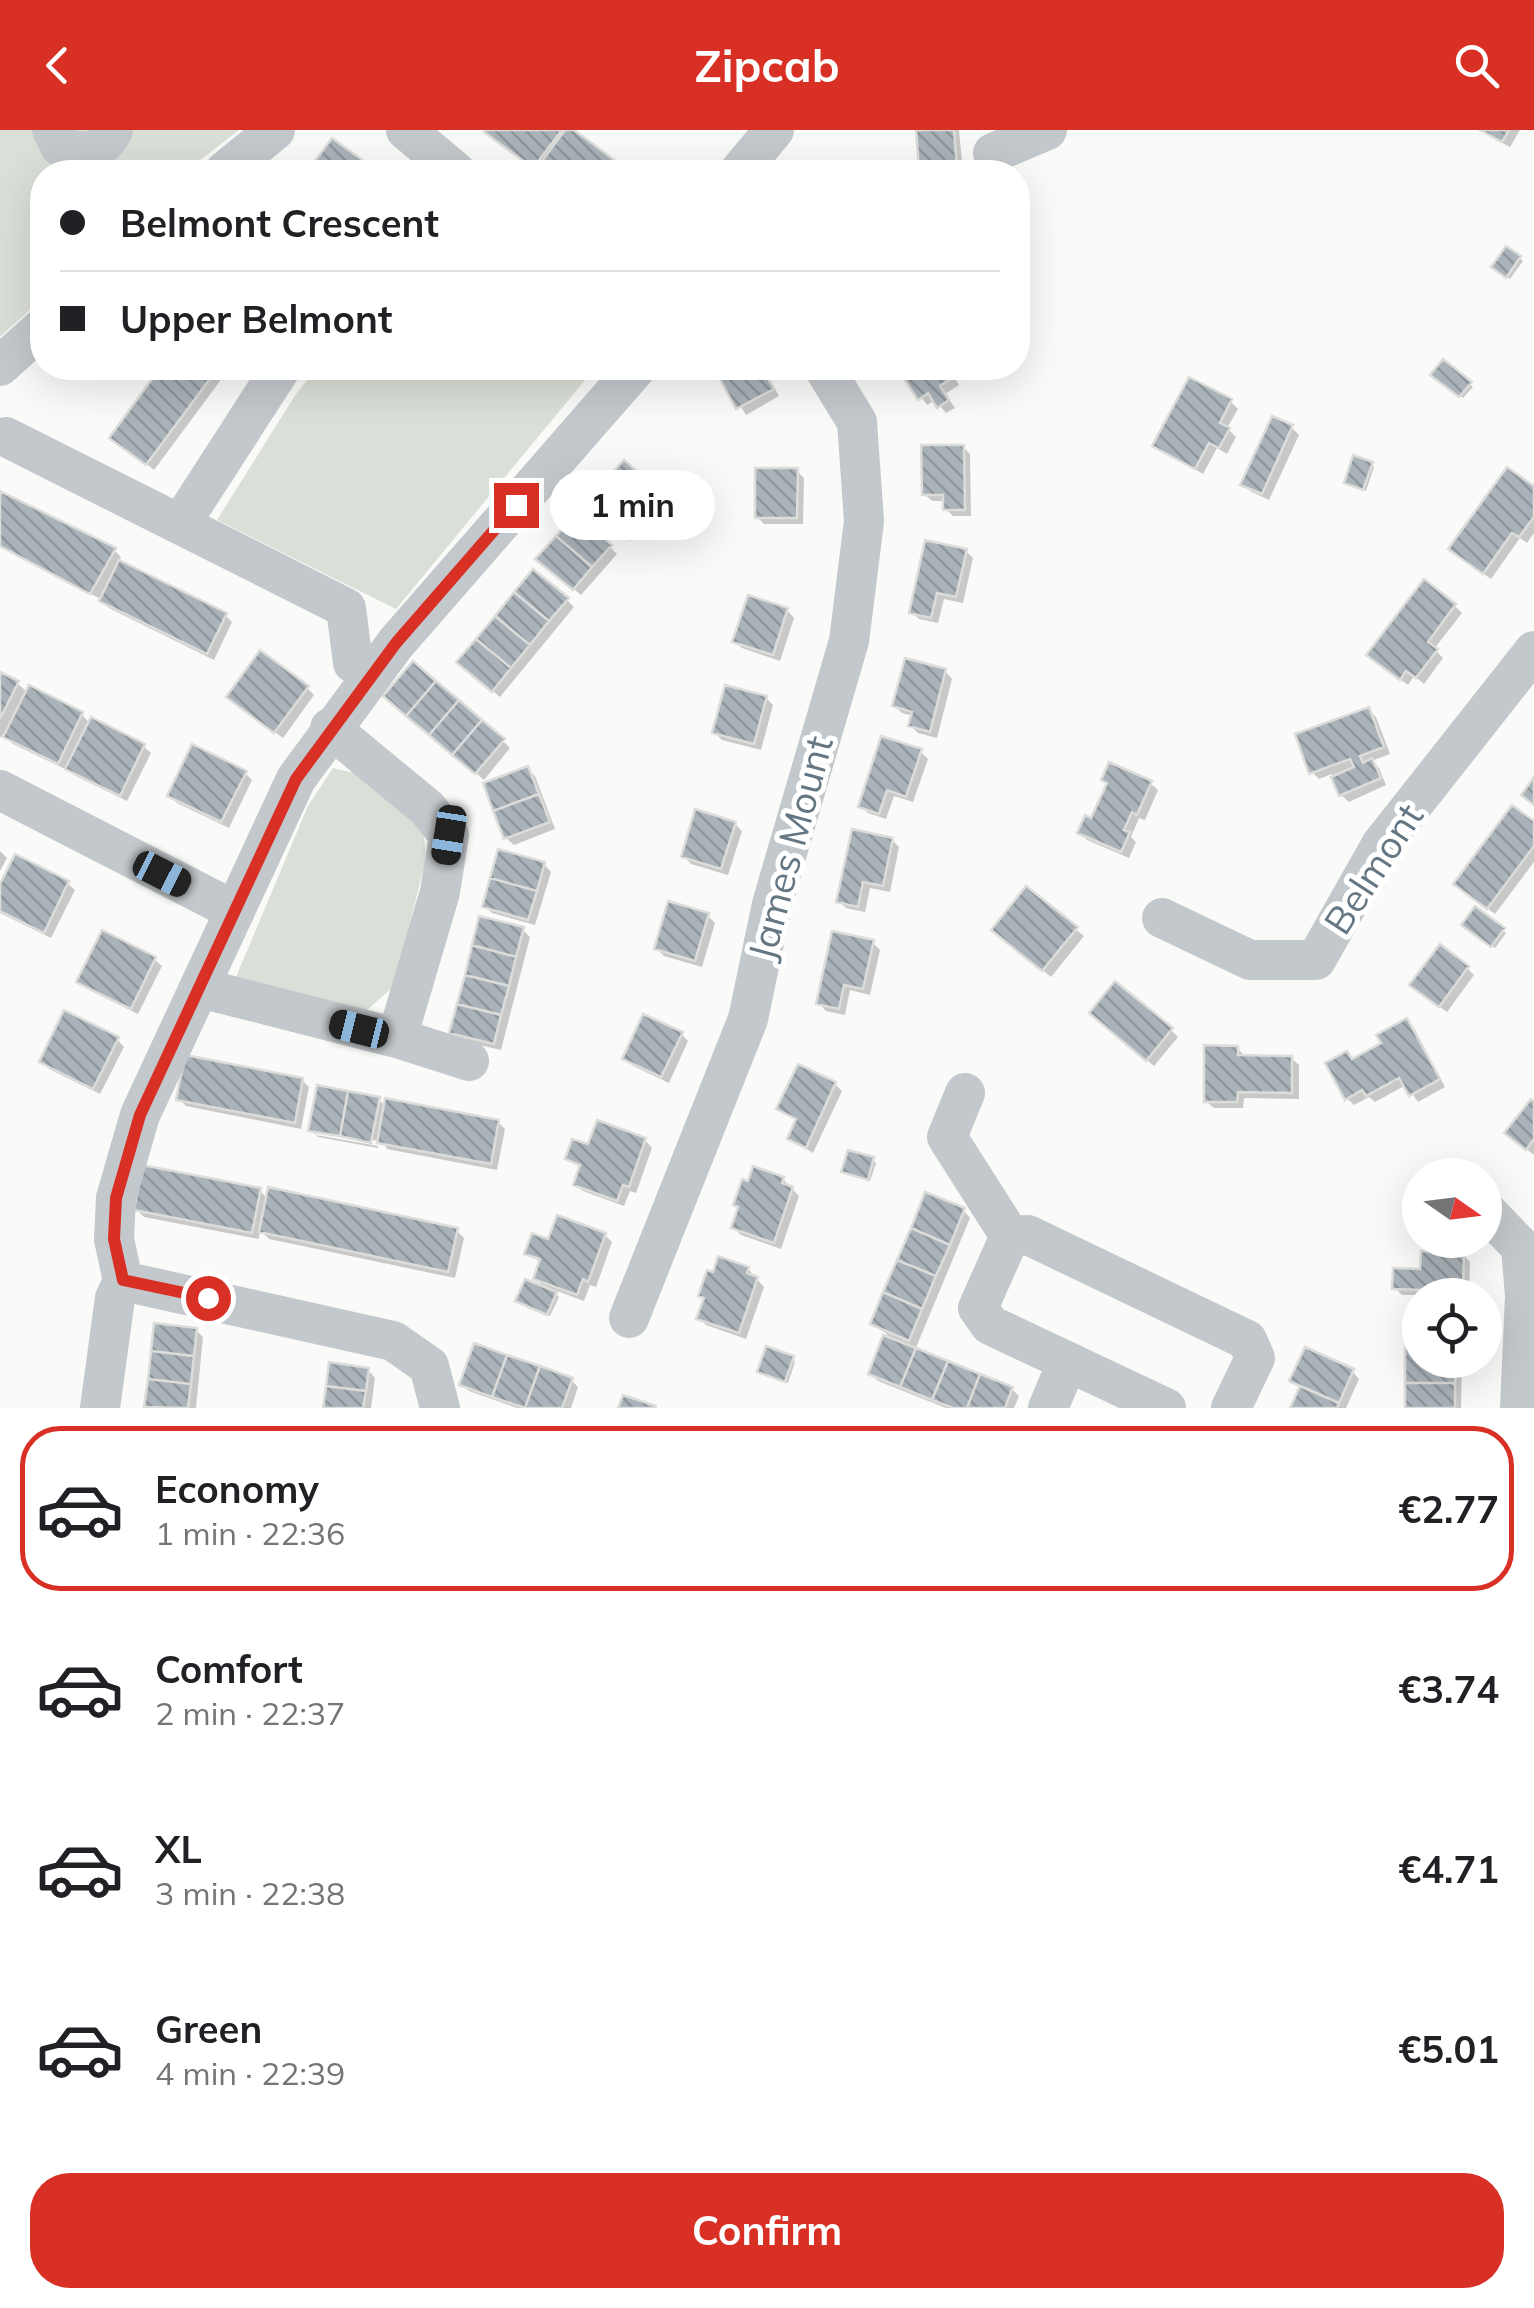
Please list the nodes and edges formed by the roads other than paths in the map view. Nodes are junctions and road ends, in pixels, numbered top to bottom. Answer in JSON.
{"nodes":[{"id":1,"x":52,"y":130,"type":"edge"},
{"id":2,"x":114,"y":130,"type":"edge"},
{"id":3,"x":275,"y":130,"type":"edge"},
{"id":4,"x":406,"y":130,"type":"edge"},
{"id":5,"x":1046,"y":130,"type":"edge"},
{"id":6,"x":993,"y":153,"type":"dead end"},
{"id":7,"x":239,"y":160,"type":"edge"},
{"id":8,"x":438,"y":160,"type":"edge"},
{"id":9,"x":30,"y":339,"type":"edge"},
{"id":10,"x":0,"y":366,"type":"edge"},
{"id":11,"x":273,"y":380,"type":"edge"},
{"id":12,"x":626,"y":380,"type":"edge"},
{"id":13,"x":831,"y":380,"type":"edge"},
{"id":14,"x":6,"y":437,"type":"dead end"},
{"id":15,"x":180,"y":524,"type":"junction"},
{"id":16,"x":1534,"y":651,"type":"edge"},
{"id":17,"x":352,"y":664,"type":"dead end"},
{"id":18,"x":330,"y":728,"type":"junction"},
{"id":19,"x":0,"y":790,"type":"edge"},
{"id":20,"x":235,"y":911,"type":"junction"},
{"id":21,"x":1162,"y":918,"type":"dead end"},
{"id":22,"x":200,"y":988,"type":"junction"},
{"id":23,"x":398,"y":1038,"type":"junction"},
{"id":24,"x":469,"y":1061,"type":"dead end"},
{"id":25,"x":965,"y":1093,"type":"dead end"},
{"id":26,"x":1502,"y":1227,"type":"edge"},
{"id":27,"x":1010,"y":1236,"type":"junction"},
{"id":28,"x":123,"y":1280,"type":"junction"},
{"id":29,"x":630,"y":1318,"type":"dead end"},
{"id":30,"x":1066,"y":1363,"type":"junction"},
{"id":31,"x":100,"y":1408,"type":"edge"},
{"id":32,"x":440,"y":1408,"type":"edge"},
{"id":33,"x":1048,"y":1408,"type":"edge"},
{"id":34,"x":1166,"y":1408,"type":"edge"},
{"id":35,"x":1231,"y":1408,"type":"edge"},
{"id":36,"x":1520,"y":1408,"type":"edge"}],
"edges":[{"from":1,"to":2,"type":"street"},
{"from":3,"to":7,"type":"street"},
{"from":4,"to":8,"type":"street"},
{"from":5,"to":6,"type":"street"},
{"from":9,"to":10,"type":"street"},
{"from":11,"to":15,"type":"street"},
{"from":12,"to":18,"type":"street"},
{"from":13,"to":29,"type":"street","name":"James Mount"},
{"from":14,"to":15,"type":"street"},
{"from":15,"to":17,"type":"street"},
{"from":16,"to":21,"type":"street","name":"Belmont"},
{"from":18,"to":20,"type":"street"},
{"from":18,"to":23,"type":"street"},
{"from":19,"to":20,"type":"street"},
{"from":20,"to":22,"type":"street"},
{"from":22,"to":23,"type":"street"},
{"from":22,"to":28,"type":"street"},
{"from":23,"to":24,"type":"street"},
{"from":25,"to":27,"type":"street"},
{"from":26,"to":36,"type":"street"},
{"from":27,"to":30,"type":"street"},
{"from":27,"to":35,"type":"street"},
{"from":28,"to":31,"type":"street"},
{"from":28,"to":32,"type":"street"},
{"from":30,"to":33,"type":"street"},
{"from":30,"to":34,"type":"street"}]}
